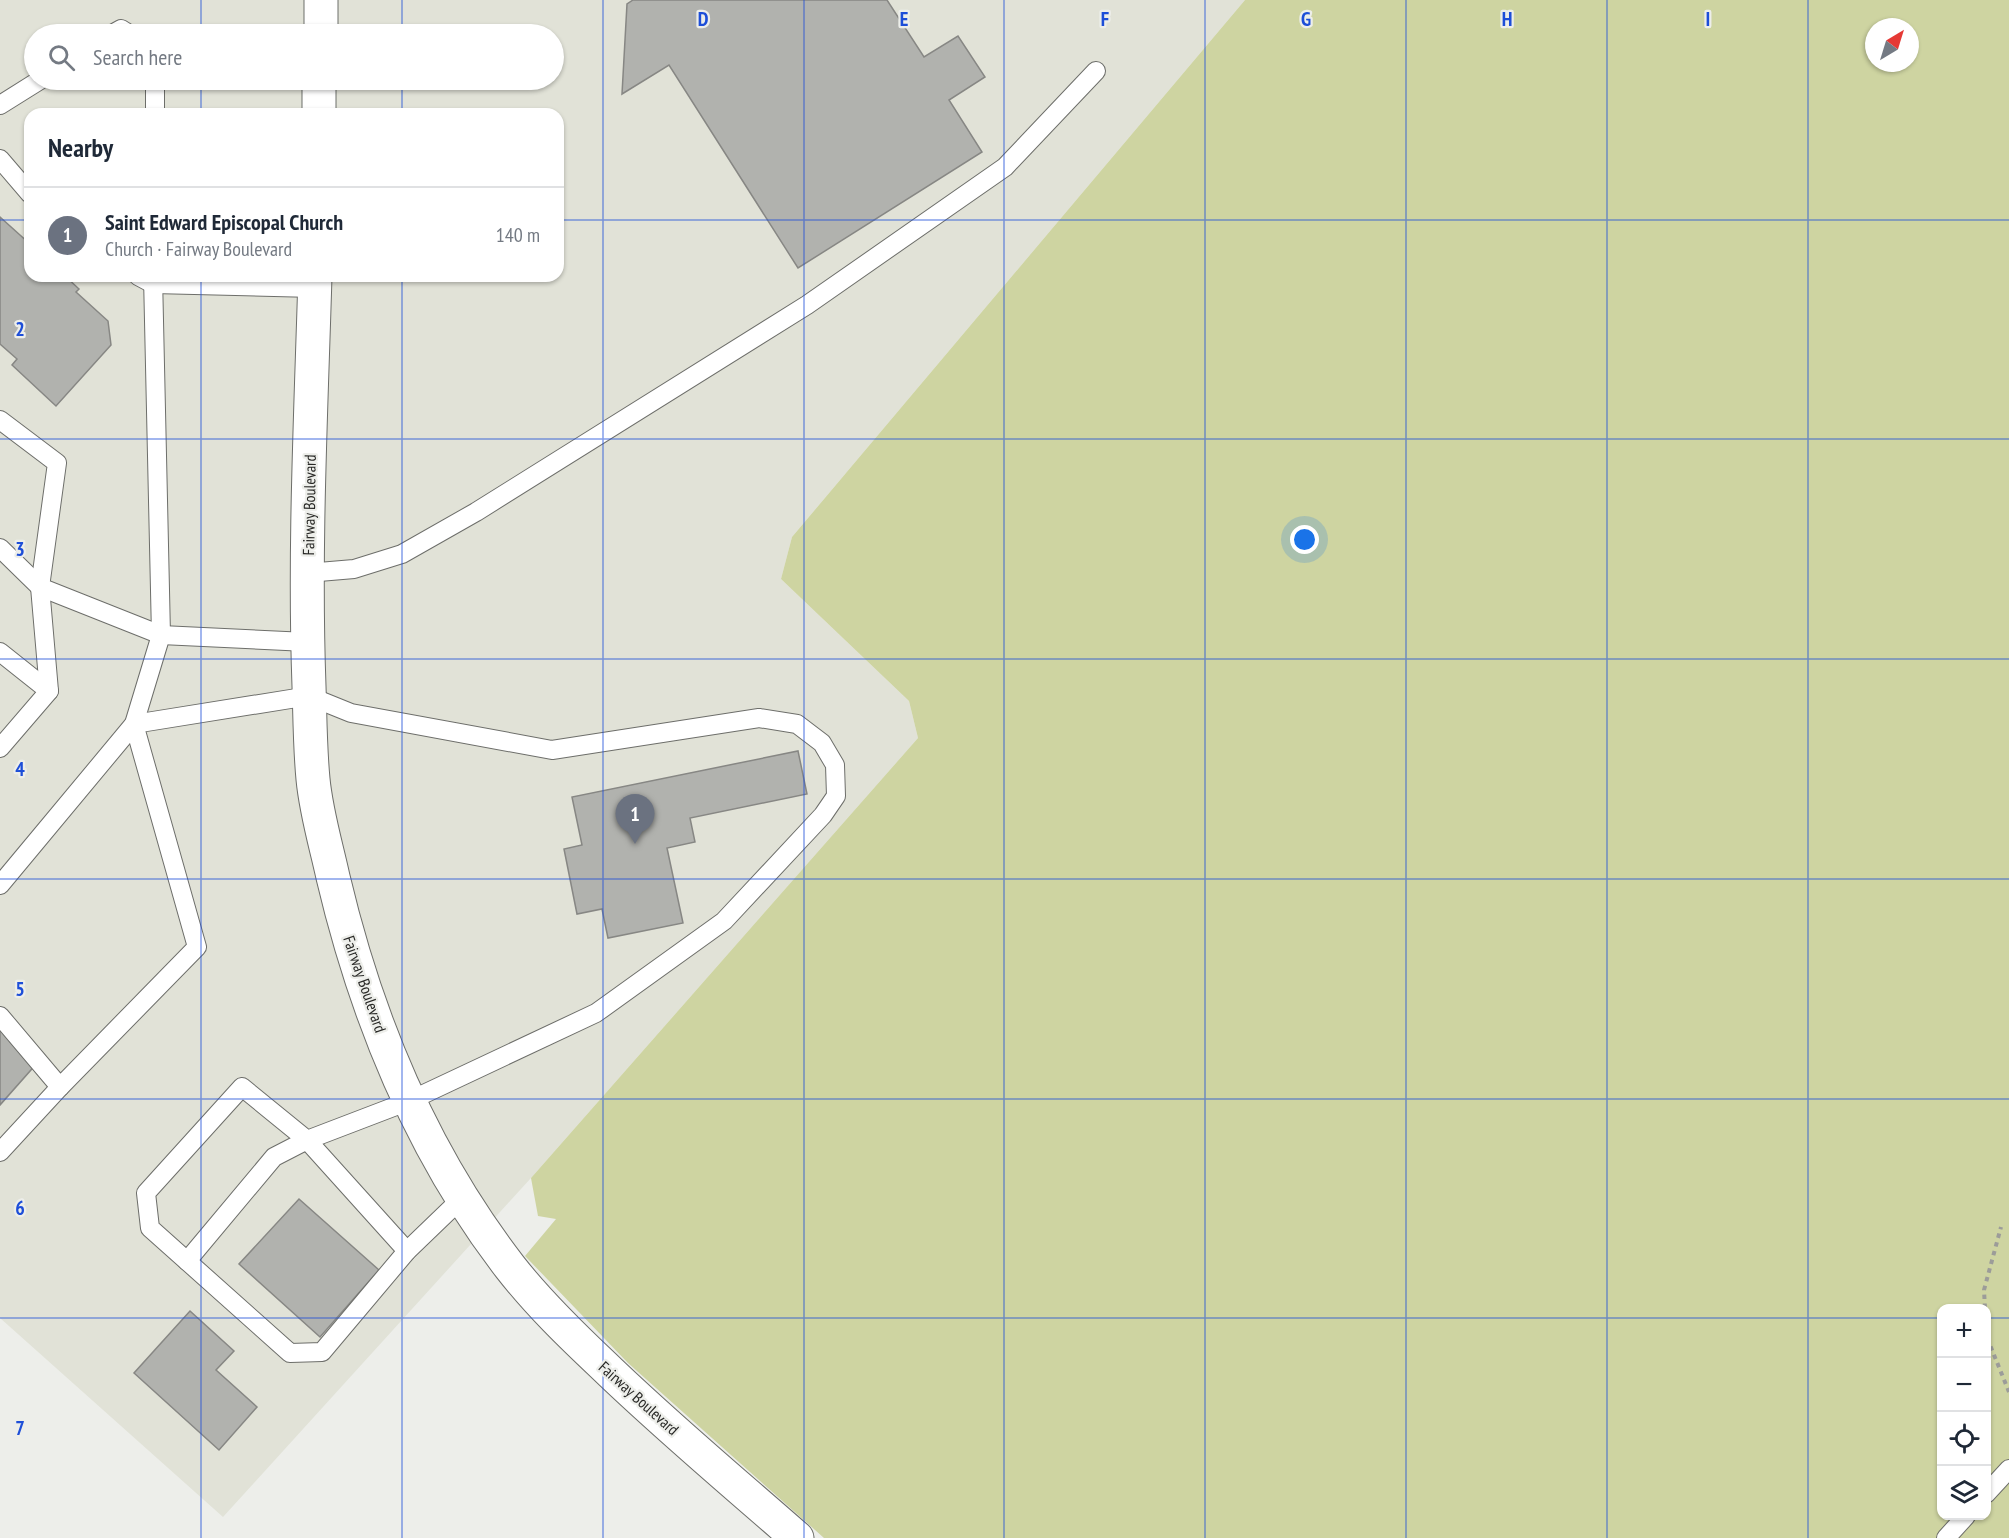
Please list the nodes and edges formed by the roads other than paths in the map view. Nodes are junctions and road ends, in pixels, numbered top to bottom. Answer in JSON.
{"nodes":[{"id":1,"x":321,"y":0,"type":"edge"},
{"id":2,"x":321,"y":24,"type":"edge"},
{"id":3,"x":1096,"y":70,"type":"dead end"},
{"id":4,"x":24,"y":90,"type":"edge"},
{"id":5,"x":155,"y":90,"type":"edge"},
{"id":6,"x":320,"y":90,"type":"edge"},
{"id":7,"x":0,"y":105,"type":"edge"},
{"id":8,"x":155,"y":108,"type":"edge"},
{"id":9,"x":319,"y":108,"type":"edge"},
{"id":10,"x":0,"y":159,"type":"edge"},
{"id":11,"x":24,"y":187,"type":"edge"},
{"id":12,"x":148,"y":282,"type":"edge"},
{"id":13,"x":314,"y":282,"type":"edge"},
{"id":14,"x":0,"y":420,"type":"edge"},
{"id":15,"x":0,"y":548,"type":"edge"},
{"id":16,"x":307,"y":573,"type":"junction"},
{"id":17,"x":40,"y":587,"type":"junction"},
{"id":18,"x":161,"y":635,"type":"junction"},
{"id":19,"x":308,"y":642,"type":"junction"},
{"id":20,"x":0,"y":652,"type":"edge"},
{"id":21,"x":49,"y":691,"type":"junction"},
{"id":22,"x":309,"y":696,"type":"junction"},
{"id":23,"x":134,"y":723,"type":"junction"},
{"id":24,"x":0,"y":748,"type":"edge"},
{"id":25,"x":0,"y":885,"type":"edge"},
{"id":26,"x":0,"y":1016,"type":"edge"},
{"id":27,"x":60,"y":1087,"type":"junction"},
{"id":28,"x":409,"y":1101,"type":"junction"},
{"id":29,"x":307,"y":1140,"type":"junction"},
{"id":30,"x":0,"y":1152,"type":"edge"},
{"id":31,"x":461,"y":1199,"type":"junction"},
{"id":32,"x":407,"y":1251,"type":"junction"},
{"id":33,"x":187,"y":1261,"type":"junction"},
{"id":34,"x":2009,"y":1469,"type":"edge"},
{"id":35,"x":1991,"y":1489,"type":"edge"},
{"id":36,"x":1962,"y":1520,"type":"edge"},
{"id":37,"x":797,"y":1538,"type":"edge"},
{"id":38,"x":1946,"y":1538,"type":"edge"}],
"edges":[{"from":1,"to":2,"type":"street"},
{"from":3,"to":16,"type":"lane"},
{"from":4,"to":7,"type":"lane"},
{"from":5,"to":8,"type":"lane"},
{"from":6,"to":9,"type":"street"},
{"from":10,"to":11,"type":"lane"},
{"from":12,"to":18,"type":"lane"},
{"from":13,"to":16,"type":"street","name":"Fairway Boulevard"},
{"from":14,"to":17,"type":"lane"},
{"from":15,"to":17,"type":"lane"},
{"from":16,"to":19,"type":"street","name":"Fairway Boulevard"},
{"from":17,"to":18,"type":"lane"},
{"from":17,"to":21,"type":"lane"},
{"from":18,"to":19,"type":"lane"},
{"from":18,"to":23,"type":"lane"},
{"from":19,"to":22,"type":"street","name":"Fairway Boulevard"},
{"from":20,"to":21,"type":"lane"},
{"from":21,"to":24,"type":"lane"},
{"from":22,"to":23,"type":"lane"},
{"from":22,"to":28,"type":"street","name":"Fairway Boulevard"},
{"from":22,"to":28,"type":"lane"},
{"from":23,"to":25,"type":"lane"},
{"from":23,"to":27,"type":"lane"},
{"from":26,"to":27,"type":"lane"},
{"from":27,"to":30,"type":"lane"},
{"from":28,"to":29,"type":"lane"},
{"from":28,"to":31,"type":"street","name":"Fairway Boulevard"},
{"from":29,"to":32,"type":"lane"},
{"from":29,"to":33,"type":"lane"},
{"from":29,"to":33,"type":"lane"},
{"from":31,"to":32,"type":"lane"},
{"from":31,"to":37,"type":"street","name":"Fairway Boulevard"},
{"from":32,"to":33,"type":"lane"},
{"from":34,"to":35,"type":"lane"},
{"from":36,"to":38,"type":"lane"}]}
